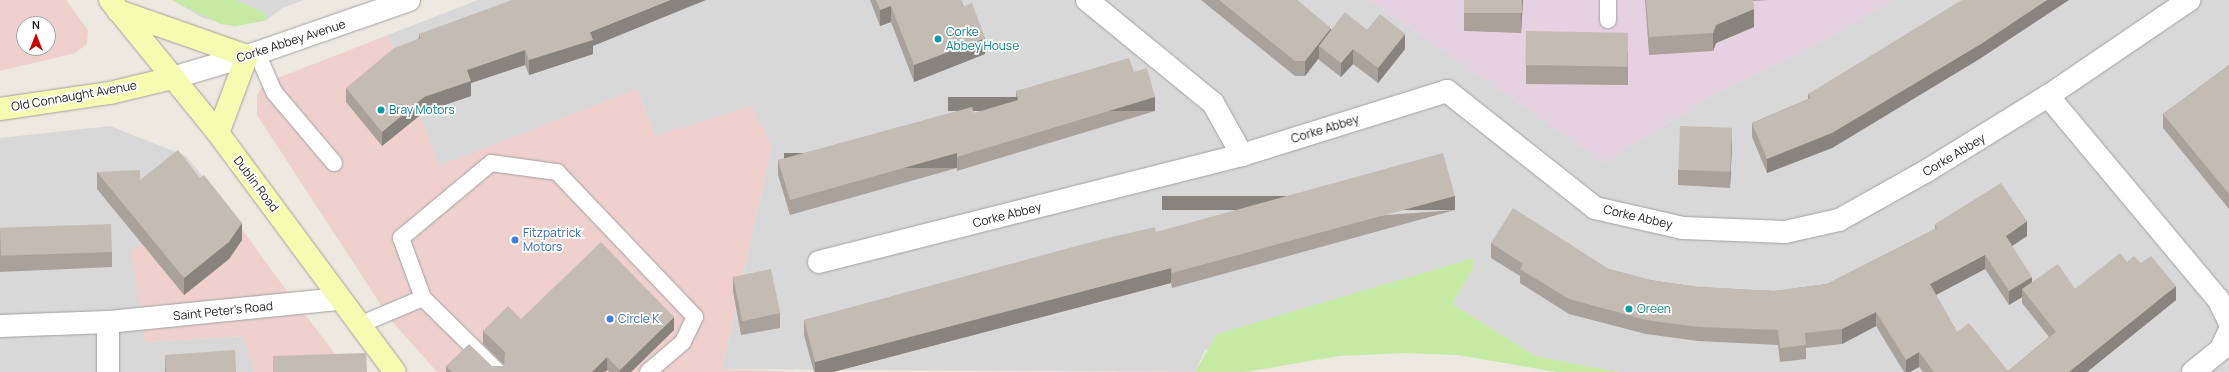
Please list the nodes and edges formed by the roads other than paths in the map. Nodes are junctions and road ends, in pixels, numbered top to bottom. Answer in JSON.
{"nodes":[{"id":1,"x":409,"y":0,"type":"edge"},
{"id":2,"x":1087,"y":0,"type":"edge"},
{"id":3,"x":1608,"y":0,"type":"edge"},
{"id":4,"x":2189,"y":0,"type":"edge"},
{"id":5,"x":114,"y":6,"type":"edge"},
{"id":6,"x":1608,"y":20,"type":"dead end"},
{"id":7,"x":252,"y":54,"type":"junction"},
{"id":8,"x":172,"y":78,"type":"junction"},
{"id":9,"x":2048,"y":96,"type":"junction"},
{"id":10,"x":0,"y":109,"type":"edge"},
{"id":11,"x":218,"y":132,"type":"junction"},
{"id":12,"x":1242,"y":155,"type":"junction"},
{"id":13,"x":334,"y":163,"type":"dead end"},
{"id":14,"x":819,"y":262,"type":"dead end"},
{"id":15,"x":422,"y":298,"type":"junction"},
{"id":16,"x":339,"y":299,"type":"junction"},
{"id":17,"x":108,"y":322,"type":"junction"},
{"id":18,"x":2229,"y":322,"type":"edge"},
{"id":19,"x":359,"y":325,"type":"junction"},
{"id":20,"x":0,"y":326,"type":"edge"},
{"id":21,"x":2229,"y":332,"type":"edge"},
{"id":22,"x":108,"y":372,"type":"edge"},
{"id":23,"x":395,"y":372,"type":"edge"},
{"id":24,"x":498,"y":372,"type":"edge"},
{"id":25,"x":648,"y":372,"type":"edge"},
{"id":26,"x":2193,"y":372,"type":"edge"}],
"edges":[{"from":1,"to":7,"type":"street","name":"Corke Abbey Avenue"},
{"from":2,"to":12,"type":"street"},
{"from":3,"to":6,"type":"lane"},
{"from":4,"to":9,"type":"street","name":"Corke Abbey"},
{"from":5,"to":7,"type":"main road"},
{"from":5,"to":8,"type":"main road","name":"Dublin Road"},
{"from":7,"to":8,"type":"street","name":"Corke Abbey Avenue"},
{"from":7,"to":11,"type":"main road"},
{"from":7,"to":13,"type":"lane"},
{"from":8,"to":10,"type":"main road","name":"Old Connaught Avenue"},
{"from":8,"to":11,"type":"main road","name":"Dublin Road"},
{"from":9,"to":12,"type":"street","name":"Corke Abbey"},
{"from":9,"to":18,"type":"street"},
{"from":11,"to":16,"type":"main road","name":"Dublin Road"},
{"from":12,"to":14,"type":"street","name":"Corke Abbey"},
{"from":15,"to":19,"type":"lane"},
{"from":15,"to":24,"type":"lane"},
{"from":15,"to":25,"type":"lane"},
{"from":16,"to":17,"type":"street","name":"Saint Peter's Road"},
{"from":16,"to":19,"type":"main road","name":"Dublin Road"},
{"from":17,"to":20,"type":"street","name":"Saint Peter's Road"},
{"from":17,"to":22,"type":"street"},
{"from":19,"to":23,"type":"main road","name":"Dublin Road"},
{"from":21,"to":26,"type":"street"}]}
